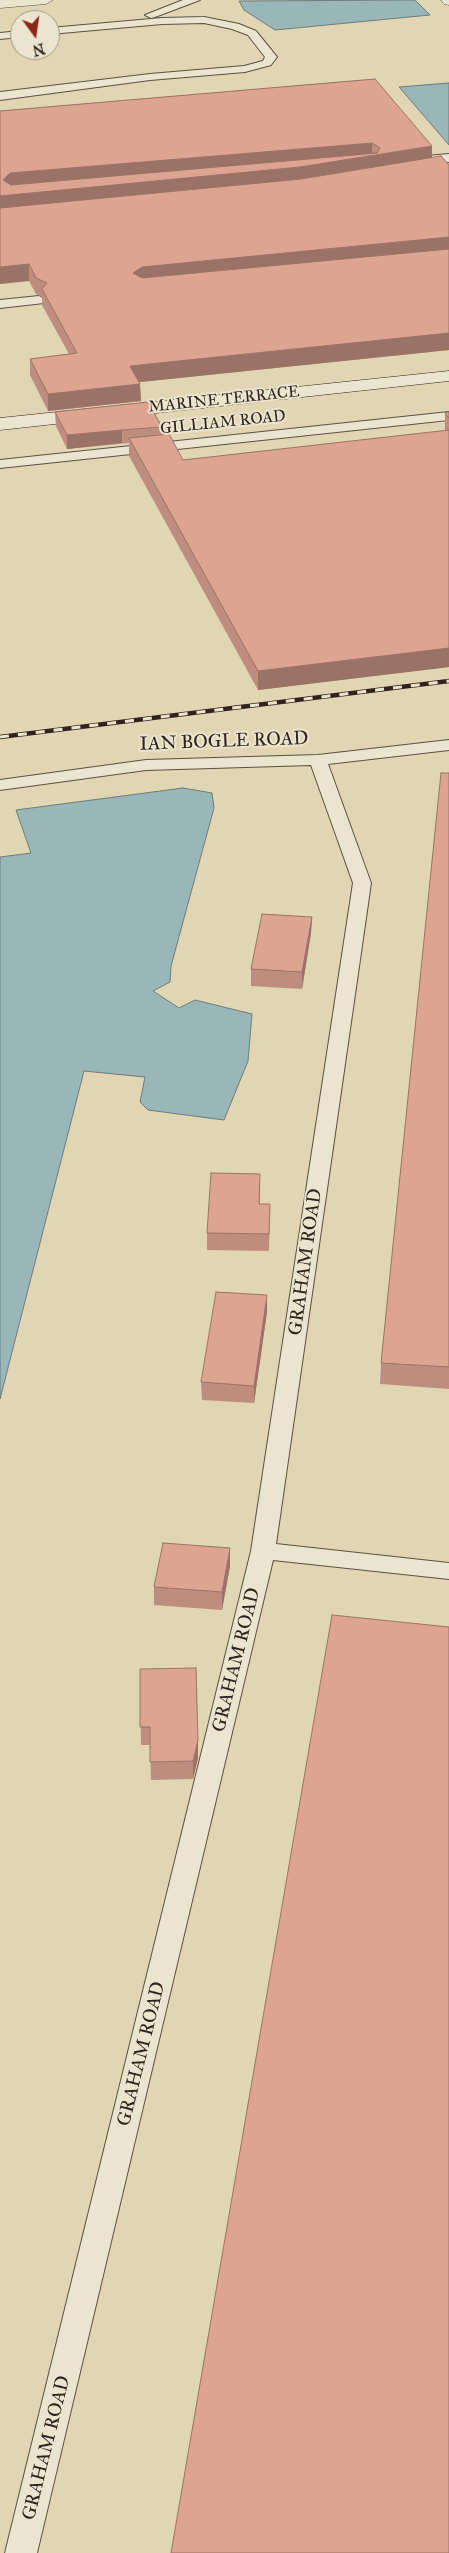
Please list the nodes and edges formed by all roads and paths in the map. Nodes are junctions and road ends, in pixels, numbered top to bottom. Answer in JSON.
{"nodes":[{"id":1,"x":46,"y":0,"type":"edge"},
{"id":2,"x":194,"y":0,"type":"edge"},
{"id":3,"x":0,"y":4,"type":"edge"},
{"id":4,"x":107,"y":24,"type":"junction"},
{"id":5,"x":60,"y":28,"type":"edge"},
{"id":6,"x":0,"y":96,"type":"edge"},
{"id":7,"x":449,"y":158,"type":"edge"},
{"id":8,"x":449,"y":164,"type":"edge"},
{"id":9,"x":39,"y":300,"type":"edge"},
{"id":10,"x":0,"y":304,"type":"edge"},
{"id":11,"x":449,"y":376,"type":"edge"},
{"id":12,"x":449,"y":405,"type":"edge"},
{"id":13,"x":449,"y":416,"type":"edge"},
{"id":14,"x":0,"y":424,"type":"edge"},
{"id":15,"x":160,"y":435,"type":"edge"},
{"id":16,"x":65,"y":445,"type":"edge"},
{"id":17,"x":0,"y":452,"type":"edge"},
{"id":18,"x":0,"y":464,"type":"edge"},
{"id":19,"x":449,"y":745,"type":"edge"},
{"id":20,"x":318,"y":760,"type":"junction"},
{"id":21,"x":0,"y":785,"type":"edge"},
{"id":22,"x":263,"y":1551,"type":"junction"},
{"id":23,"x":449,"y":1571,"type":"edge"},
{"id":24,"x":21,"y":2553,"type":"edge"}],
"edges":[{"from":1,"to":3,"type":"main road"},
{"from":2,"to":4,"type":"lane"},
{"from":4,"to":5,"type":"lane"},
{"from":4,"to":6,"type":"lane"},
{"from":7,"to":8,"type":"lane"},
{"from":9,"to":10,"type":"lane"},
{"from":11,"to":14,"type":"main road","name":"MARINE TERRACE"},
{"from":12,"to":15,"type":"lane"},
{"from":13,"to":18,"type":"lane","name":"GILLIAM ROAD"},
{"from":16,"to":17,"type":"lane"},
{"from":19,"to":20,"type":"lane","name":"IAN BOGLE ROAD"},
{"from":20,"to":21,"type":"lane","name":"IAN BOGLE ROAD"},
{"from":20,"to":22,"type":"lane","name":"GRAHAM ROAD"},
{"from":22,"to":23,"type":"lane"},
{"from":22,"to":24,"type":"lane","name":"GRAHAM ROAD"}]}
